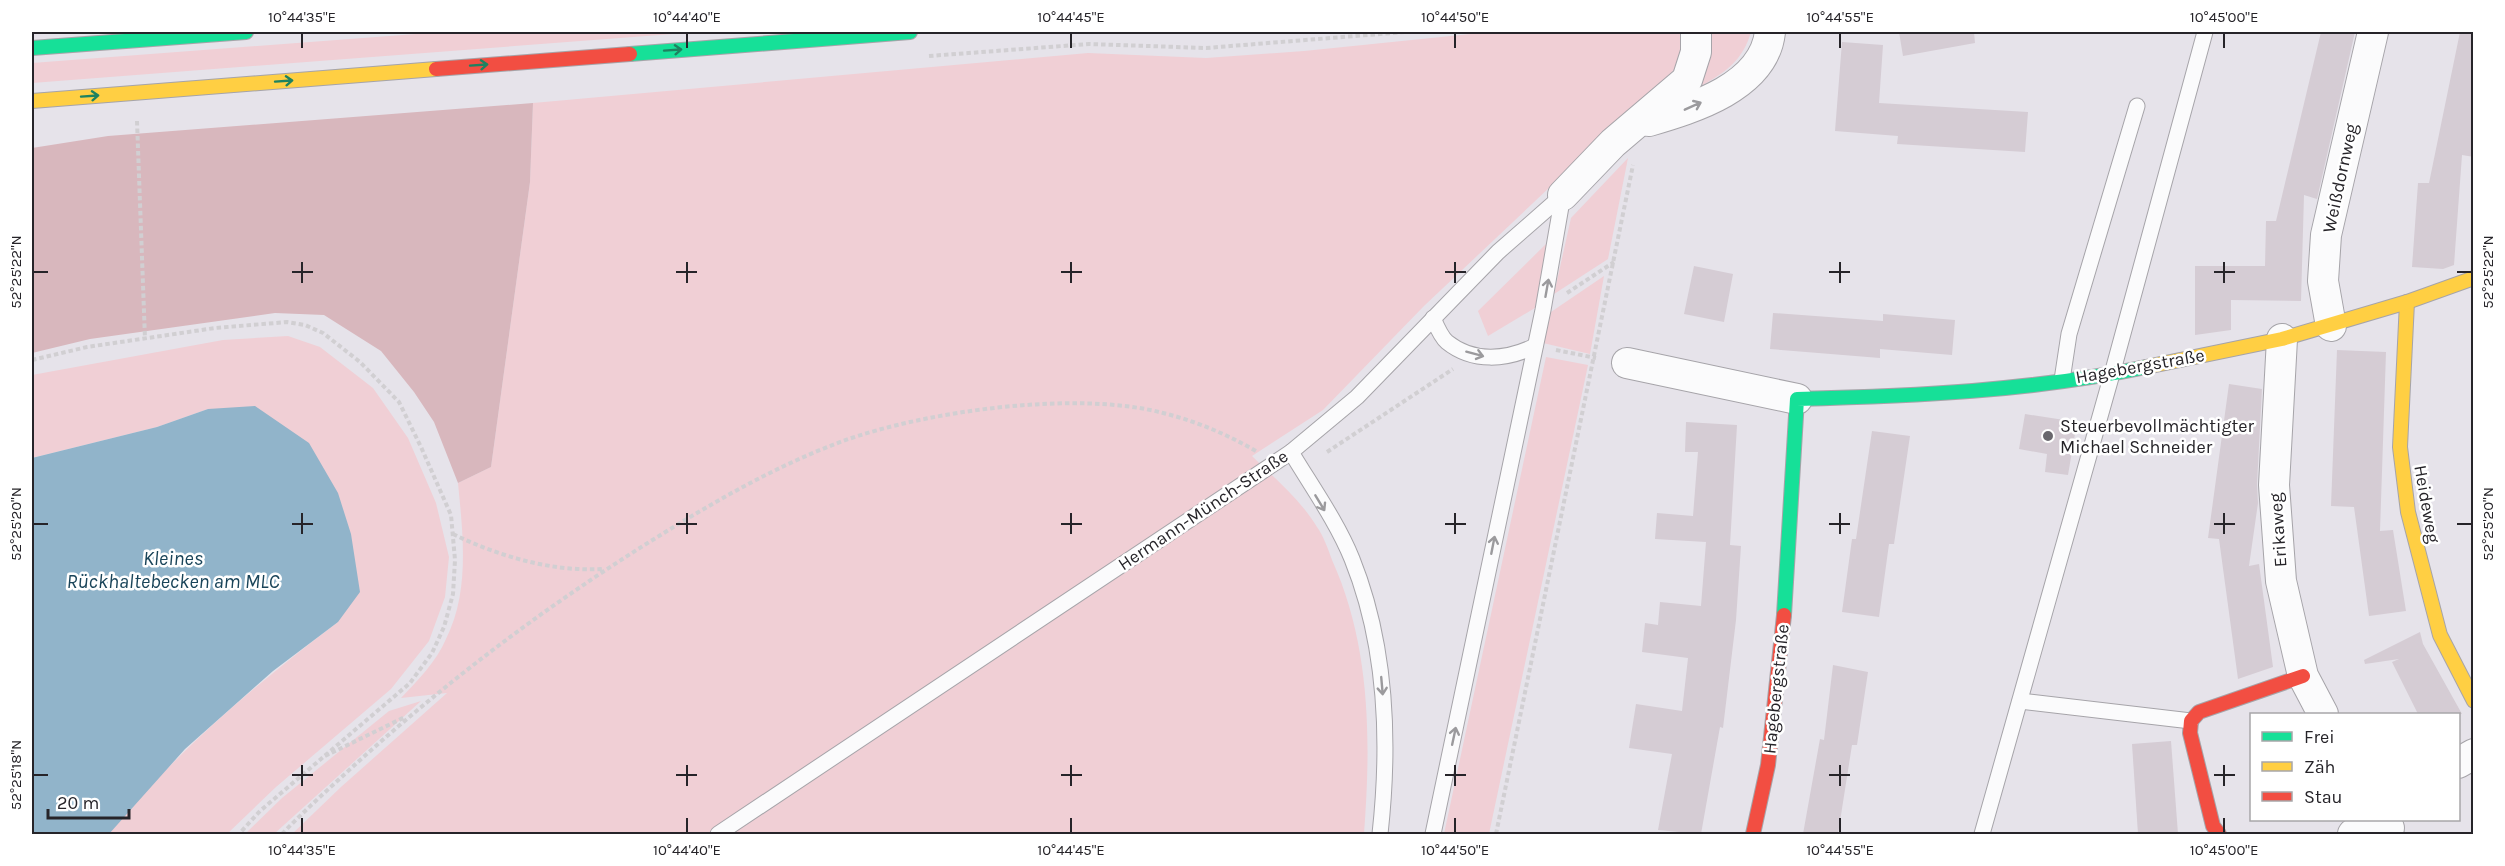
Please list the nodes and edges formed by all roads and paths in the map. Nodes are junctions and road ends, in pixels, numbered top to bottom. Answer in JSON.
{"nodes":[{"id":1,"x":246,"y":32,"type":"edge"},
{"id":2,"x":910,"y":32,"type":"edge"},
{"id":3,"x":1696,"y":32,"type":"edge"},
{"id":4,"x":1770,"y":32,"type":"edge"},
{"id":5,"x":2205,"y":32,"type":"edge"},
{"id":6,"x":2373,"y":32,"type":"edge"},
{"id":7,"x":32,"y":48,"type":"edge"},
{"id":8,"x":32,"y":101,"type":"edge"},
{"id":9,"x":2137,"y":106,"type":"dead end"},
{"id":10,"x":136,"y":116,"type":"dead end"},
{"id":11,"x":1637,"y":124,"type":"junction"},
{"id":12,"x":1613,"y":143,"type":"junction"},
{"id":13,"x":1563,"y":195,"type":"junction"},
{"id":14,"x":2474,"y":278,"type":"edge"},
{"id":15,"x":2407,"y":302,"type":"junction"},
{"id":16,"x":1433,"y":318,"type":"junction"},
{"id":17,"x":2331,"y":326,"type":"junction"},
{"id":18,"x":145,"y":339,"type":"junction"},
{"id":19,"x":2282,"y":339,"type":"junction"},
{"id":20,"x":1535,"y":346,"type":"junction"},
{"id":21,"x":1594,"y":357,"type":"junction"},
{"id":22,"x":32,"y":360,"type":"edge"},
{"id":23,"x":1627,"y":363,"type":"joint"},
{"id":24,"x":2112,"y":374,"type":"junction"},
{"id":25,"x":2062,"y":380,"type":"junction"},
{"id":26,"x":1797,"y":399,"type":"junction"},
{"id":27,"x":1291,"y":452,"type":"junction"},
{"id":28,"x":1272,"y":464,"type":"junction"},
{"id":29,"x":453,"y":534,"type":"junction"},
{"id":30,"x":605,"y":569,"type":"junction"},
{"id":31,"x":2303,"y":676,"type":"junction"},
{"id":32,"x":2020,"y":701,"type":"junction"},
{"id":33,"x":2474,"y":701,"type":"edge"},
{"id":34,"x":2322,"y":713,"type":"edge"},
{"id":35,"x":410,"y":715,"type":"junction"},
{"id":36,"x":2191,"y":722,"type":"junction"},
{"id":37,"x":2474,"y":754,"type":"edge"},
{"id":38,"x":319,"y":759,"type":"junction"},
{"id":39,"x":2460,"y":763,"type":"edge"},
{"id":40,"x":2388,"y":825,"type":"edge"},
{"id":41,"x":239,"y":834,"type":"edge"},
{"id":42,"x":282,"y":834,"type":"edge"},
{"id":43,"x":718,"y":834,"type":"edge"},
{"id":44,"x":1380,"y":834,"type":"edge"},
{"id":45,"x":1433,"y":834,"type":"edge"},
{"id":46,"x":1496,"y":834,"type":"edge"},
{"id":47,"x":1753,"y":834,"type":"edge"},
{"id":48,"x":1982,"y":834,"type":"edge"},
{"id":49,"x":2219,"y":834,"type":"edge"},
{"id":50,"x":2353,"y":834,"type":"edge"}],
"edges":[{"from":1,"to":7,"type":"street"},
{"from":8,"to":2,"type":"street","one_way":true},
{"from":3,"to":11,"type":"street","name":"Hermann-Münch-Straße"},
{"from":11,"to":4,"type":"street","name":"Hermann-Münch-Straße","one_way":true},
{"from":5,"to":24,"type":"lane"},
{"from":6,"to":17,"type":"street","name":"Weißdornweg"},
{"from":9,"to":25,"type":"lane"},
{"from":10,"to":18,"type":"path"},
{"from":11,"to":12,"type":"street","name":"Hermann-Münch-Straße"},
{"from":12,"to":13,"type":"street","name":"Hermann-Münch-Straße"},
{"from":12,"to":21,"type":"path"},
{"from":13,"to":16,"type":"lane","name":"Hermann-Münch-Straße"},
{"from":20,"to":13,"type":"lane","one_way":true},
{"from":14,"to":15,"type":"street","name":"Hagebergstraße"},
{"from":15,"to":17,"type":"street","name":"Hagebergstraße"},
{"from":15,"to":33,"type":"street","name":"Heideweg"},
{"from":16,"to":20,"type":"lane","one_way":true},
{"from":16,"to":27,"type":"lane","name":"Hermann-Münch-Straße"},
{"from":17,"to":19,"type":"street","name":"Hagebergstraße"},
{"from":18,"to":22,"type":"path"},
{"from":18,"to":29,"type":"path"},
{"from":19,"to":24,"type":"street","name":"Hagebergstraße"},
{"from":19,"to":31,"type":"street","name":"Erikaweg"},
{"from":20,"to":21,"type":"path"},
{"from":45,"to":20,"type":"lane","one_way":true},
{"from":21,"to":23,"type":"path"},
{"from":21,"to":46,"type":"path"},
{"from":23,"to":26,"type":"street","name":"Hagebergstraße"},
{"from":24,"to":25,"type":"street","name":"Hagebergstraße"},
{"from":24,"to":32,"type":"lane"},
{"from":25,"to":26,"type":"street","name":"Hagebergstraße"},
{"from":26,"to":47,"type":"street","name":"Hagebergstraße"},
{"from":27,"to":28,"type":"lane","name":"Hermann-Münch-Straße"},
{"from":27,"to":44,"type":"lane","one_way":true},
{"from":28,"to":30,"type":"path"},
{"from":28,"to":43,"type":"lane","name":"Hermann-Münch-Straße"},
{"from":29,"to":30,"type":"path"},
{"from":29,"to":38,"type":"path"},
{"from":30,"to":35,"type":"path"},
{"from":31,"to":34,"type":"street","name":"Erikaweg"},
{"from":31,"to":36,"type":"street"},
{"from":32,"to":36,"type":"lane"},
{"from":32,"to":48,"type":"lane"},
{"from":35,"to":38,"type":"path"},
{"from":35,"to":42,"type":"path"},
{"from":36,"to":49,"type":"street"},
{"from":37,"to":39,"type":"street"},
{"from":38,"to":41,"type":"path"},
{"from":40,"to":50,"type":"street"}]}
